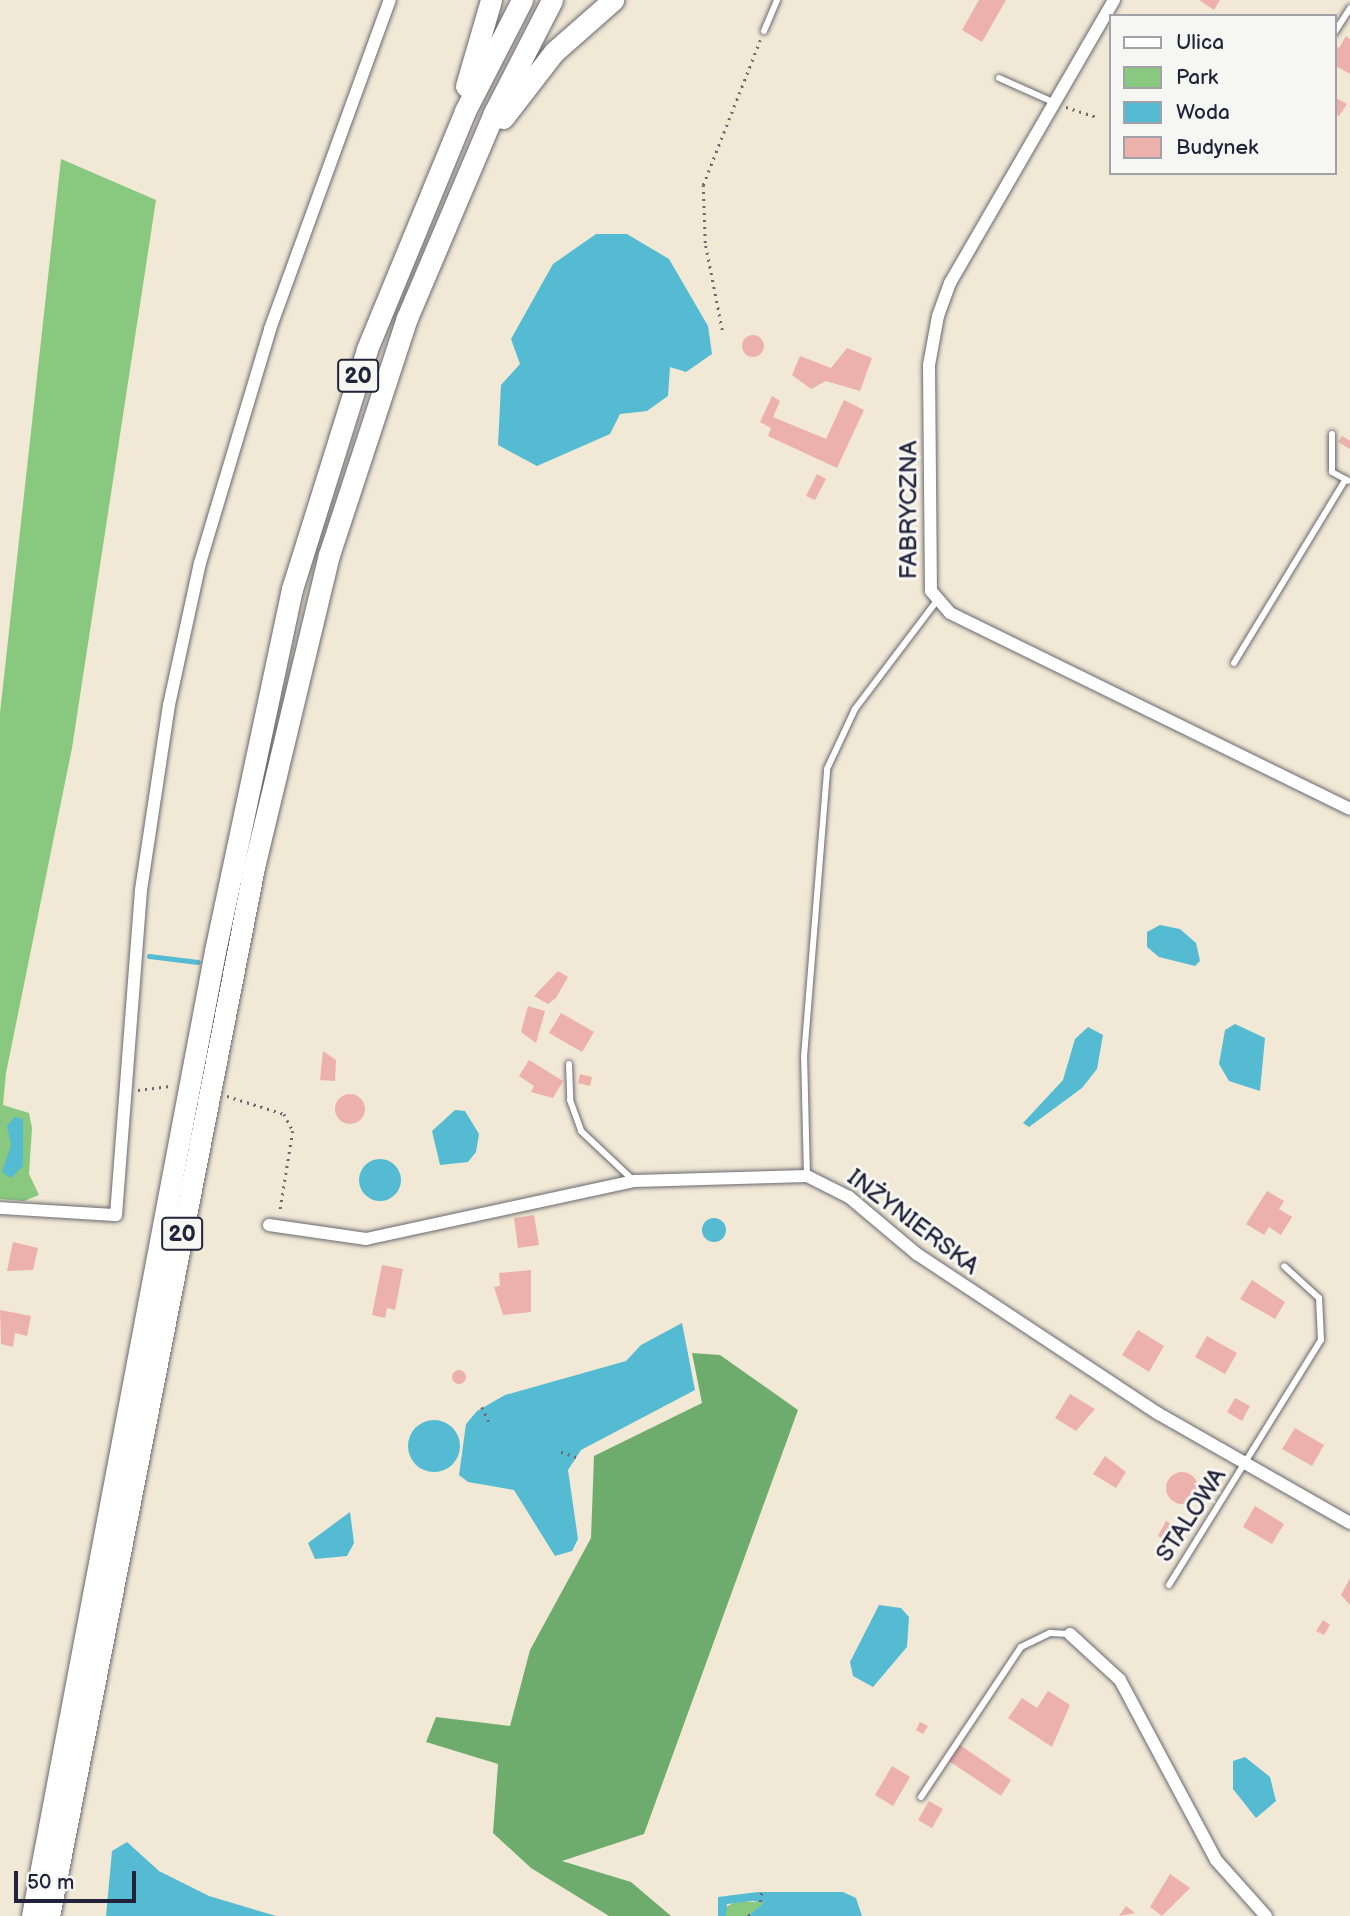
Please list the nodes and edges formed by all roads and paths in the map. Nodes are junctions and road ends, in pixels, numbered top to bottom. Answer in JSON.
{"nodes":[{"id":1,"x":390,"y":0,"type":"edge"},
{"id":2,"x":491,"y":0,"type":"edge"},
{"id":3,"x":522,"y":0,"type":"edge"},
{"id":4,"x":552,"y":0,"type":"edge"},
{"id":5,"x":613,"y":0,"type":"edge"},
{"id":6,"x":777,"y":0,"type":"edge"},
{"id":7,"x":1114,"y":0,"type":"edge"},
{"id":8,"x":1350,"y":8,"type":"edge"},
{"id":9,"x":1336,"y":30,"type":"edge"},
{"id":10,"x":764,"y":31,"type":"joint"},
{"id":11,"x":999,"y":78,"type":"dead end"},
{"id":12,"x":1053,"y":102,"type":"junction"},
{"id":13,"x":1096,"y":117,"type":"dead end"},
{"id":14,"x":440,"y":168,"type":"junction"},
{"id":15,"x":468,"y":171,"type":"junction"},
{"id":16,"x":722,"y":330,"type":"dead end"},
{"id":17,"x":1332,"y":434,"type":"dead end"},
{"id":18,"x":1348,"y":480,"type":"edge"},
{"id":19,"x":936,"y":602,"type":"junction"},
{"id":20,"x":1234,"y":663,"type":"dead end"},
{"id":21,"x":1350,"y":809,"type":"edge"},
{"id":22,"x":569,"y":1064,"type":"dead end"},
{"id":23,"x":181,"y":1088,"type":"dead end"},
{"id":24,"x":125,"y":1094,"type":"junction"},
{"id":25,"x":217,"y":1094,"type":"dead end"},
{"id":26,"x":807,"y":1176,"type":"junction"},
{"id":27,"x":635,"y":1181,"type":"junction"},
{"id":28,"x":0,"y":1208,"type":"edge"},
{"id":29,"x":274,"y":1226,"type":"joint"},
{"id":30,"x":1284,"y":1266,"type":"dead end"},
{"id":31,"x":482,"y":1407,"type":"dead end"},
{"id":32,"x":490,"y":1424,"type":"dead end"},
{"id":33,"x":561,"y":1451,"type":"dead end"},
{"id":34,"x":579,"y":1458,"type":"dead end"},
{"id":35,"x":1246,"y":1466,"type":"junction"},
{"id":36,"x":1350,"y":1523,"type":"edge"},
{"id":37,"x":1168,"y":1585,"type":"dead end"},
{"id":38,"x":1070,"y":1634,"type":"joint"},
{"id":39,"x":921,"y":1797,"type":"dead end"},
{"id":40,"x":762,"y":1889,"type":"dead end"},
{"id":41,"x":760,"y":1902,"type":"dead end"},
{"id":42,"x":32,"y":1916,"type":"edge"},
{"id":43,"x":49,"y":1916,"type":"edge"},
{"id":44,"x":1266,"y":1916,"type":"edge"}],
"edges":[{"from":1,"to":24,"type":"street"},
{"from":2,"to":14,"type":"main road"},
{"from":3,"to":14,"type":"main road","number":"20"},
{"from":4,"to":15,"type":"main road","number":"20"},
{"from":5,"to":15,"type":"main road"},
{"from":6,"to":10,"type":"lane"},
{"from":7,"to":12,"type":"street","name":"FABRYCZNA"},
{"from":8,"to":9,"type":"lane"},
{"from":10,"to":16,"type":"path"},
{"from":11,"to":12,"type":"lane"},
{"from":12,"to":13,"type":"path"},
{"from":12,"to":19,"type":"street","name":"FABRYCZNA"},
{"from":14,"to":42,"type":"main road","number":"20"},
{"from":15,"to":43,"type":"main road","number":"20"},
{"from":17,"to":18,"type":"lane"},
{"from":18,"to":20,"type":"lane"},
{"from":19,"to":21,"type":"street","name":"FABRYCZNA"},
{"from":19,"to":26,"type":"lane"},
{"from":22,"to":27,"type":"lane"},
{"from":23,"to":24,"type":"path"},
{"from":24,"to":28,"type":"street"},
{"from":25,"to":29,"type":"path"},
{"from":26,"to":27,"type":"street","name":"INŻYNIERSKA"},
{"from":26,"to":35,"type":"street","name":"INŻYNIERSKA"},
{"from":27,"to":29,"type":"street","name":"INŻYNIERSKA"},
{"from":30,"to":35,"type":"lane","name":"STALOWA"},
{"from":31,"to":32,"type":"path"},
{"from":33,"to":34,"type":"path"},
{"from":35,"to":36,"type":"street","name":"INŻYNIERSKA"},
{"from":35,"to":37,"type":"lane","name":"STALOWA"},
{"from":38,"to":39,"type":"lane"},
{"from":38,"to":44,"type":"street"},
{"from":40,"to":41,"type":"path"}]}
